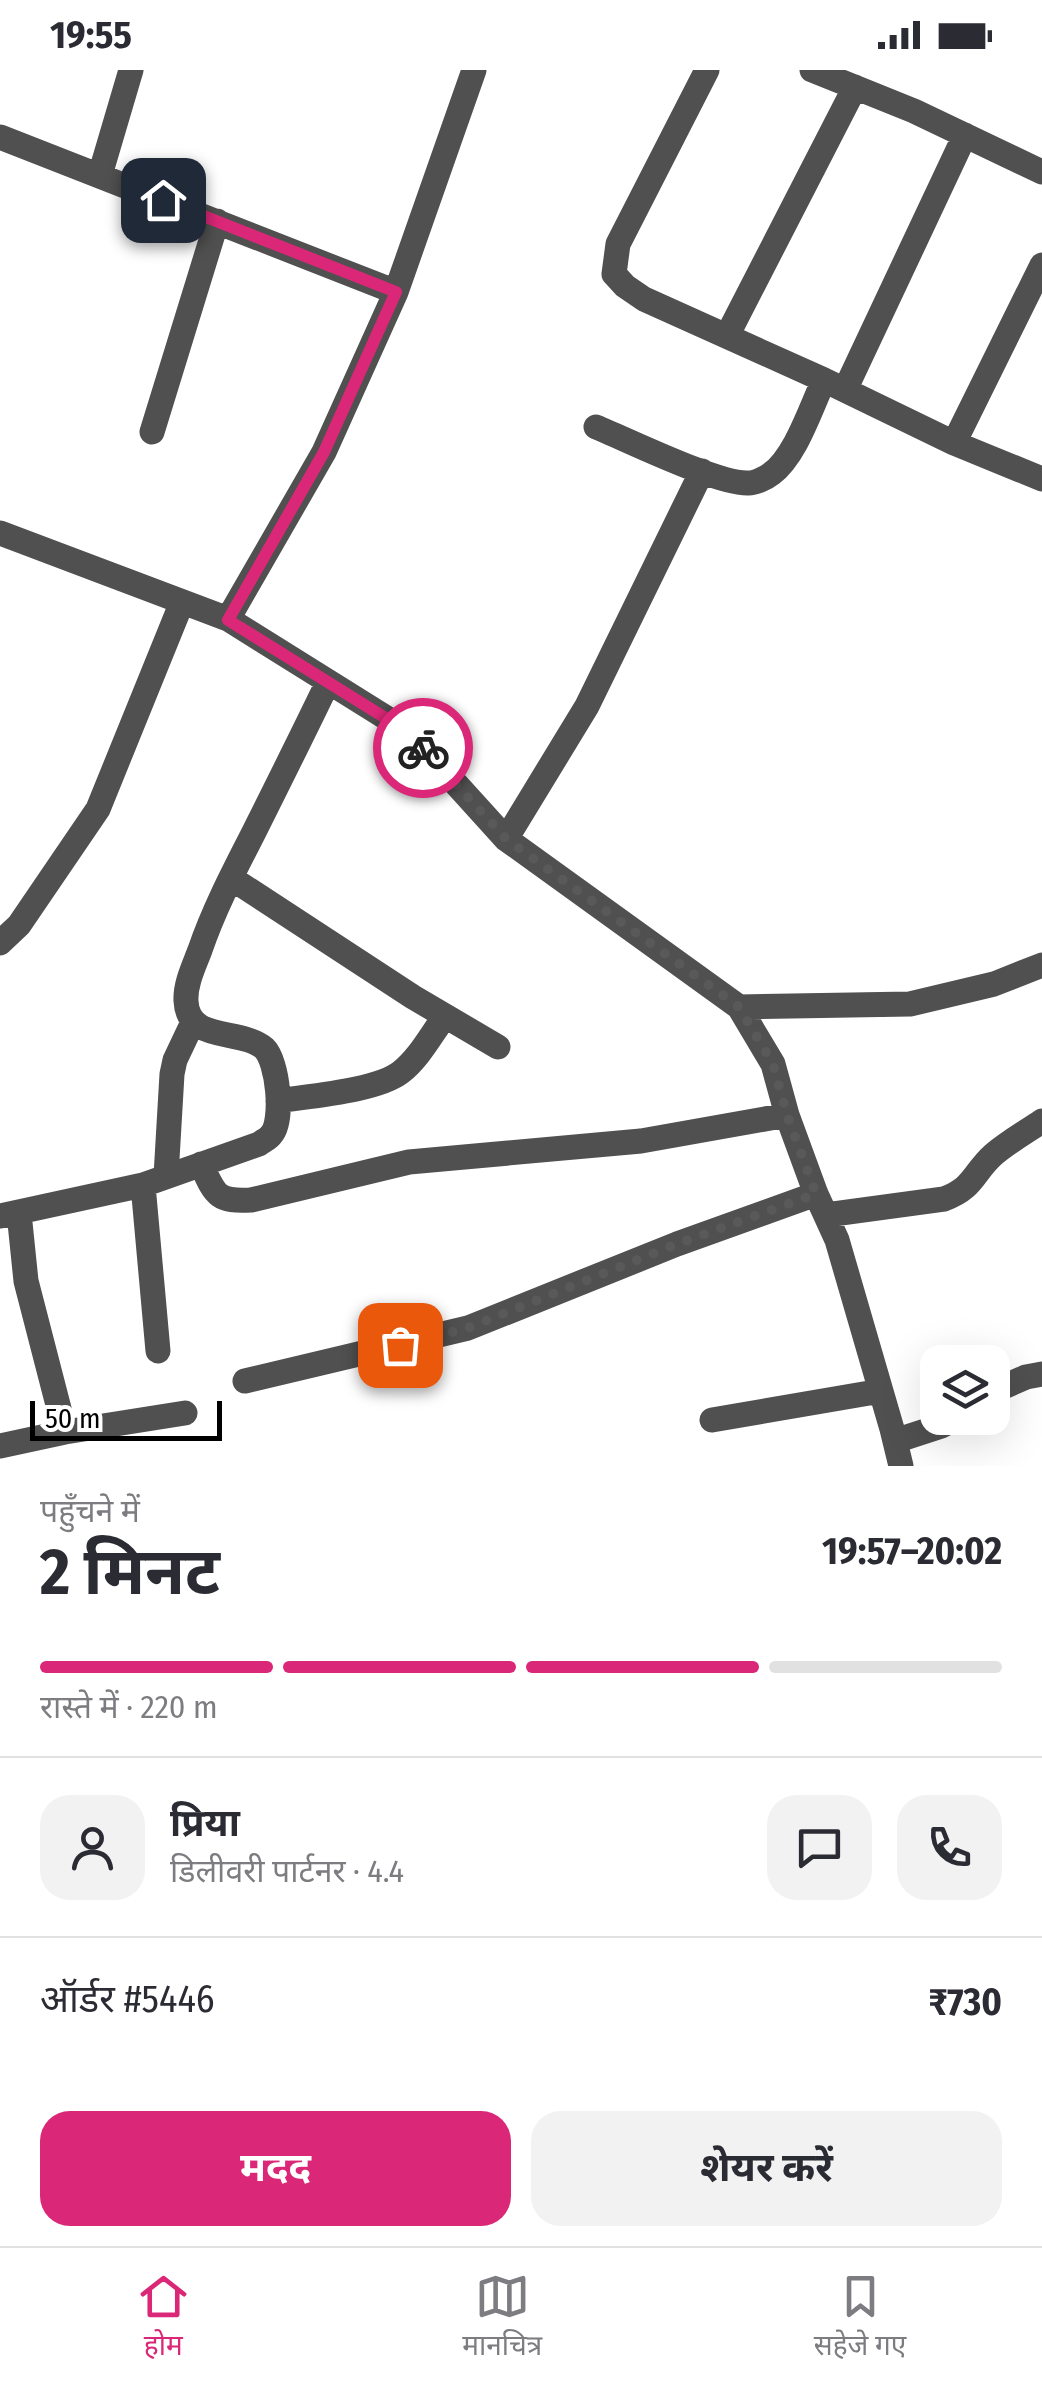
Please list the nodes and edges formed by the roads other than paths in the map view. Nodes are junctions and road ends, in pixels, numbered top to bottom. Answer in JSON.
{"nodes":[{"id":1,"x":131,"y":70,"type":"edge"},
{"id":2,"x":474,"y":70,"type":"edge"},
{"id":3,"x":707,"y":70,"type":"edge"},
{"id":4,"x":812,"y":70,"type":"edge"},
{"id":5,"x":855,"y":88,"type":"junction"},
{"id":6,"x":965,"y":135,"type":"junction"},
{"id":7,"x":0,"y":136,"type":"edge"},
{"id":8,"x":1042,"y":172,"type":"edge"},
{"id":9,"x":100,"y":175,"type":"junction"},
{"id":10,"x":217,"y":221,"type":"junction"},
{"id":11,"x":1042,"y":265,"type":"edge"},
{"id":12,"x":396,"y":292,"type":"junction"},
{"id":13,"x":727,"y":336,"type":"junction"},
{"id":14,"x":835,"y":385,"type":"junction"},
{"id":15,"x":596,"y":427,"type":"dead end"},
{"id":16,"x":152,"y":432,"type":"dead end"},
{"id":17,"x":954,"y":442,"type":"junction"},
{"id":18,"x":702,"y":471,"type":"junction"},
{"id":19,"x":1042,"y":479,"type":"edge"},
{"id":20,"x":0,"y":533,"type":"edge"},
{"id":21,"x":182,"y":602,"type":"junction"},
{"id":22,"x":228,"y":620,"type":"junction"},
{"id":23,"x":328,"y":682,"type":"junction"},
{"id":24,"x":506,"y":839,"type":"junction"},
{"id":25,"x":231,"y":878,"type":"junction"},
{"id":26,"x":0,"y":943,"type":"edge"},
{"id":27,"x":1042,"y":966,"type":"edge"},
{"id":28,"x":739,"y":1007,"type":"junction"},
{"id":29,"x":445,"y":1016,"type":"junction"},
{"id":30,"x":192,"y":1022,"type":"junction"},
{"id":31,"x":498,"y":1047,"type":"dead end"},
{"id":32,"x":278,"y":1101,"type":"junction"},
{"id":33,"x":787,"y":1115,"type":"junction"},
{"id":34,"x":1042,"y":1121,"type":"edge"},
{"id":35,"x":201,"y":1164,"type":"junction"},
{"id":36,"x":154,"y":1180,"type":"junction"},
{"id":37,"x":820,"y":1204,"type":"junction"},
{"id":38,"x":9,"y":1215,"type":"edge"},
{"id":39,"x":158,"y":1351,"type":"dead end"},
{"id":40,"x":1042,"y":1374,"type":"edge"},
{"id":41,"x":245,"y":1381,"type":"dead end"},
{"id":42,"x":1010,"y":1384,"type":"edge"},
{"id":43,"x":881,"y":1392,"type":"junction"},
{"id":44,"x":185,"y":1413,"type":"dead end"},
{"id":45,"x":712,"y":1420,"type":"dead end"},
{"id":46,"x":65,"y":1432,"type":"junction"},
{"id":47,"x":926,"y":1435,"type":"edge"},
{"id":48,"x":0,"y":1446,"type":"edge"},
{"id":49,"x":898,"y":1454,"type":"edge"}],
"edges":[{"from":1,"to":9,"type":"street"},
{"from":2,"to":12,"type":"street"},
{"from":3,"to":13,"type":"street"},
{"from":4,"to":5,"type":"street"},
{"from":5,"to":6,"type":"street"},
{"from":5,"to":13,"type":"street"},
{"from":6,"to":8,"type":"street"},
{"from":6,"to":14,"type":"street"},
{"from":7,"to":9,"type":"street"},
{"from":9,"to":10,"type":"street"},
{"from":10,"to":12,"type":"street"},
{"from":10,"to":16,"type":"street"},
{"from":11,"to":17,"type":"street"},
{"from":12,"to":22,"type":"street"},
{"from":13,"to":14,"type":"street"},
{"from":14,"to":17,"type":"street"},
{"from":14,"to":18,"type":"street"},
{"from":15,"to":18,"type":"street"},
{"from":17,"to":19,"type":"street"},
{"from":18,"to":24,"type":"street"},
{"from":20,"to":21,"type":"street"},
{"from":21,"to":22,"type":"street"},
{"from":21,"to":26,"type":"street"},
{"from":22,"to":23,"type":"street"},
{"from":23,"to":24,"type":"street"},
{"from":23,"to":25,"type":"street"},
{"from":24,"to":28,"type":"street"},
{"from":25,"to":29,"type":"street"},
{"from":25,"to":30,"type":"street"},
{"from":27,"to":28,"type":"street"},
{"from":28,"to":33,"type":"street"},
{"from":29,"to":31,"type":"street"},
{"from":29,"to":32,"type":"street"},
{"from":30,"to":32,"type":"street"},
{"from":30,"to":36,"type":"street"},
{"from":32,"to":35,"type":"street"},
{"from":33,"to":35,"type":"street"},
{"from":33,"to":37,"type":"street"},
{"from":34,"to":37,"type":"street"},
{"from":35,"to":36,"type":"street"},
{"from":36,"to":38,"type":"street"},
{"from":36,"to":39,"type":"street"},
{"from":37,"to":41,"type":"street"},
{"from":37,"to":43,"type":"street"},
{"from":38,"to":46,"type":"street"},
{"from":40,"to":42,"type":"street"},
{"from":43,"to":45,"type":"street"},
{"from":43,"to":49,"type":"street"},
{"from":44,"to":46,"type":"street"},
{"from":46,"to":48,"type":"street"},
{"from":47,"to":49,"type":"street"}]}
